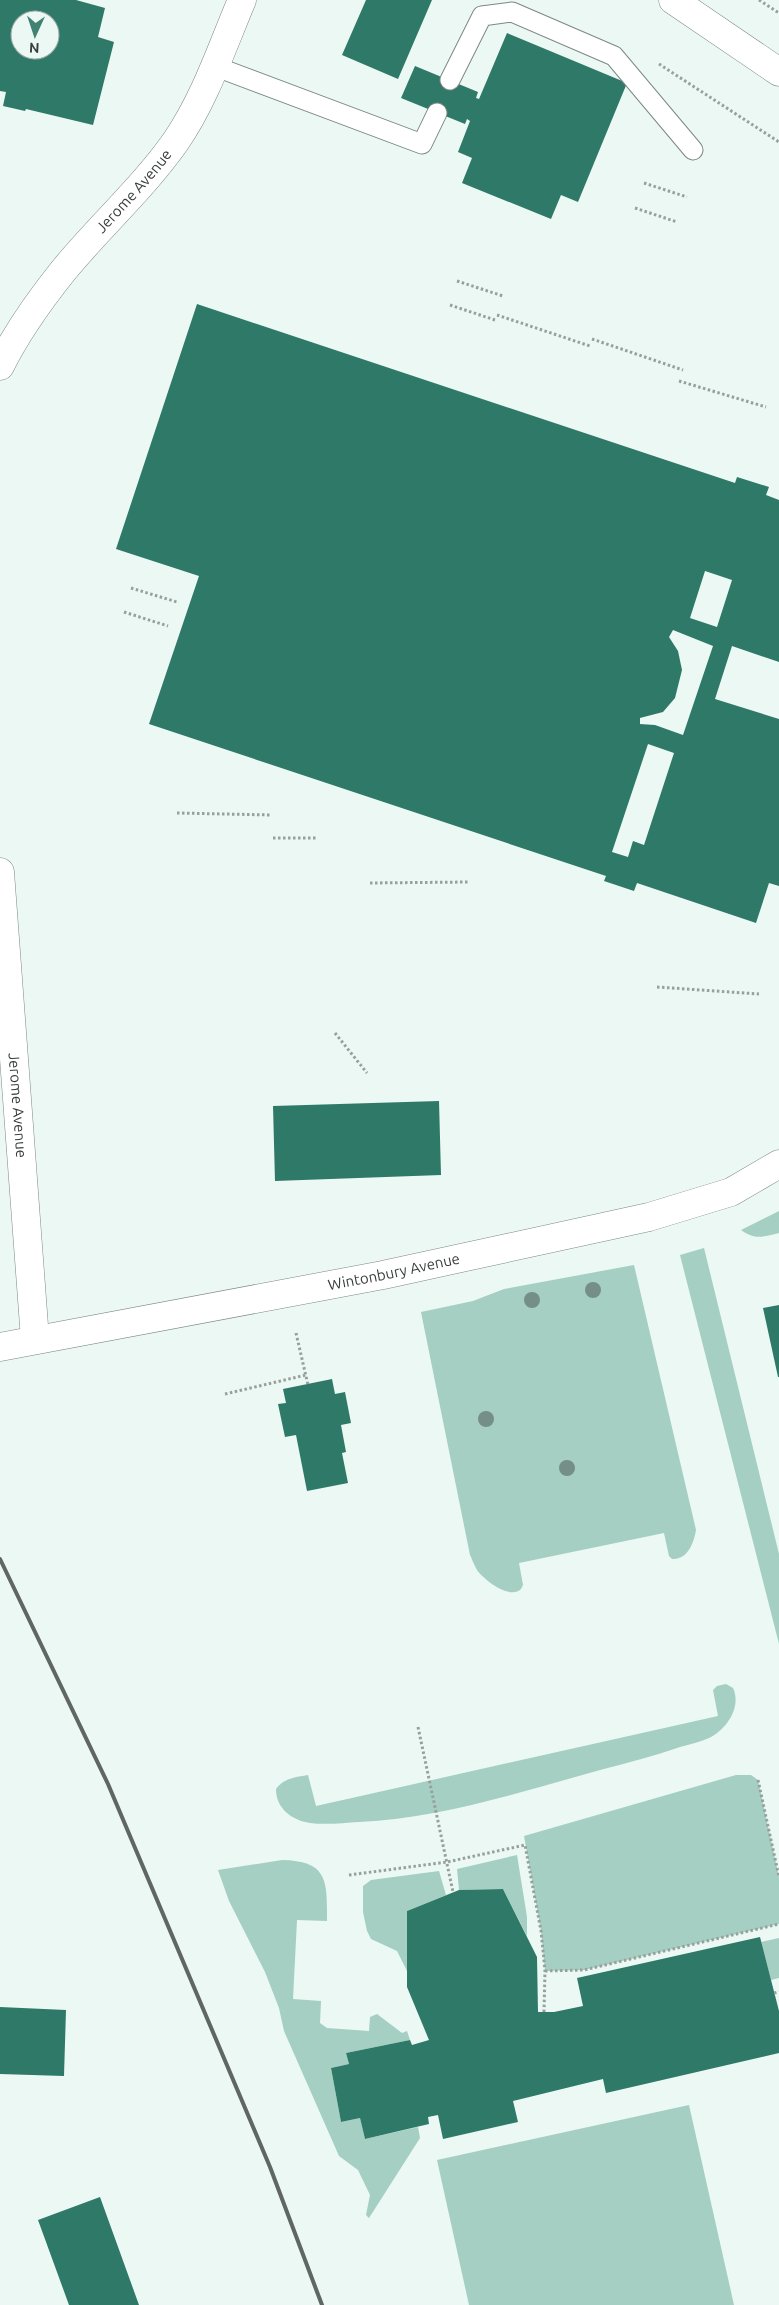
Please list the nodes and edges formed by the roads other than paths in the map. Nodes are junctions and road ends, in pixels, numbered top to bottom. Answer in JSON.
{"nodes":[{"id":1,"x":242,"y":0,"type":"edge"},
{"id":2,"x":672,"y":0,"type":"edge"},
{"id":3,"x":214,"y":66,"type":"junction"},
{"id":4,"x":779,"y":72,"type":"edge"},
{"id":5,"x":450,"y":80,"type":"dead end"},
{"id":6,"x":437,"y":113,"type":"dead end"},
{"id":7,"x":693,"y":150,"type":"dead end"},
{"id":8,"x":0,"y":366,"type":"edge"},
{"id":9,"x":0,"y":872,"type":"edge"},
{"id":10,"x":779,"y":1164,"type":"edge"},
{"id":11,"x":34,"y":1340,"type":"junction"},
{"id":12,"x":0,"y":1347,"type":"edge"}],
"edges":[{"from":1,"to":3,"type":"street","name":"Jerome Avenue"},
{"from":2,"to":4,"type":"street"},
{"from":3,"to":6,"type":"lane"},
{"from":3,"to":8,"type":"street","name":"Jerome Avenue"},
{"from":5,"to":7,"type":"lane"},
{"from":9,"to":11,"type":"street","name":"Jerome Avenue"},
{"from":10,"to":11,"type":"street","name":"Wintonbury Avenue"},
{"from":11,"to":12,"type":"street","name":"Wintonbury Avenue"}]}
